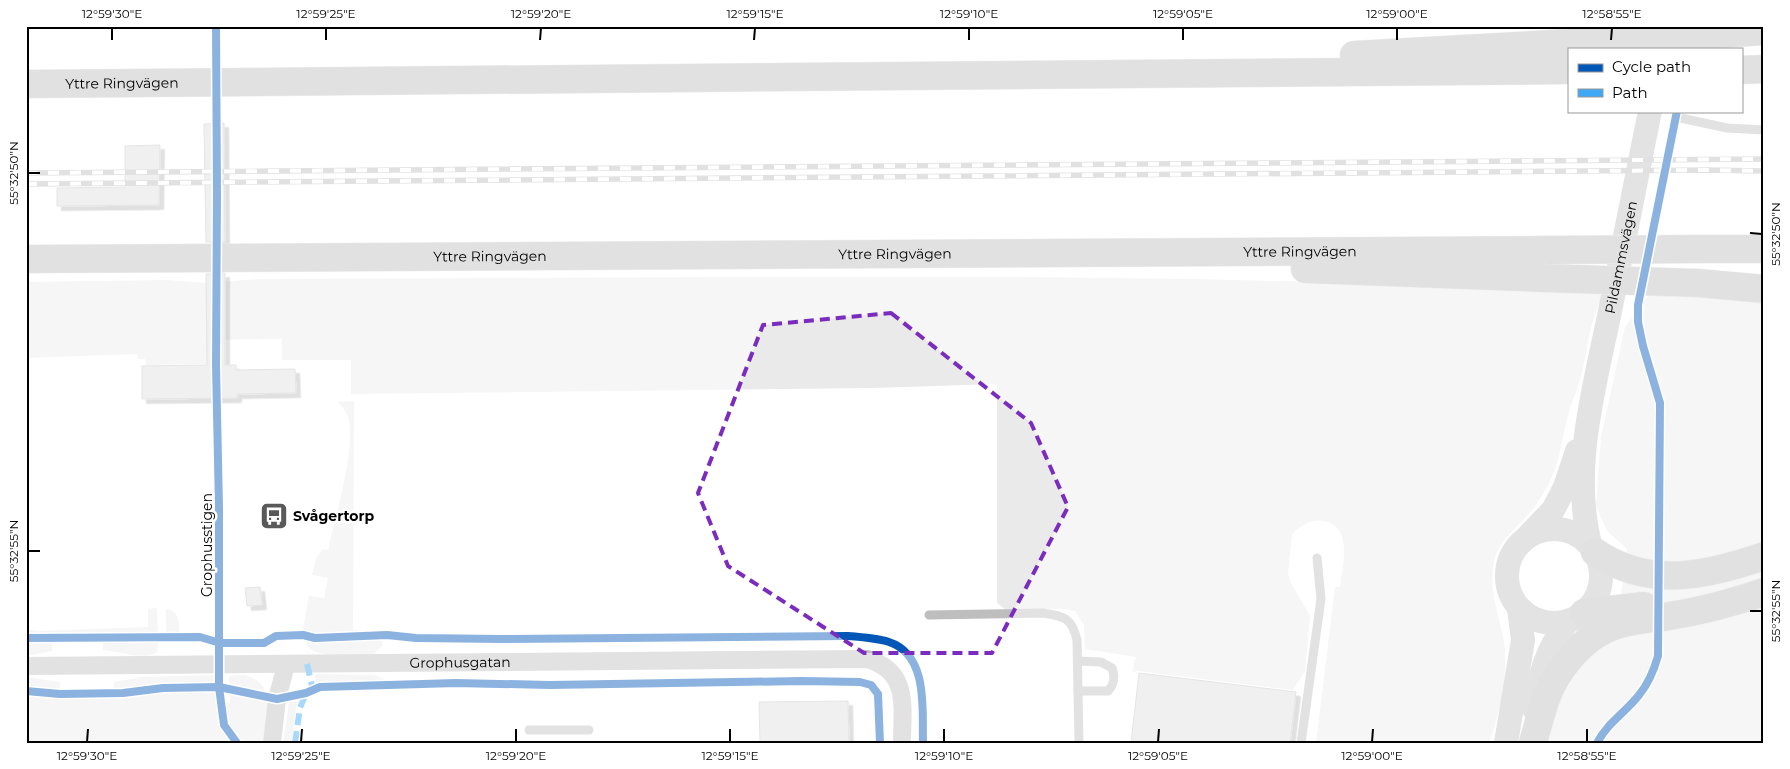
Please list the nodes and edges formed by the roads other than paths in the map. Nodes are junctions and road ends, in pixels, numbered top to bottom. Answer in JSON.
{"nodes":[{"id":1,"x":1666,"y":26,"type":"edge"},
{"id":2,"x":1764,"y":31,"type":"edge"},
{"id":3,"x":1662,"y":48,"type":"edge"},
{"id":4,"x":1764,"y":69,"type":"edge"},
{"id":5,"x":1568,"y":70,"type":"edge"},
{"id":6,"x":1742,"y":70,"type":"edge"},
{"id":7,"x":1038,"y":76,"type":"junction"},
{"id":8,"x":26,"y":84,"type":"edge"},
{"id":9,"x":1650,"y":112,"type":"edge"},
{"id":10,"x":1676,"y":117,"type":"dead end"},
{"id":11,"x":1764,"y":130,"type":"edge"},
{"id":12,"x":1764,"y":249,"type":"edge"},
{"id":13,"x":879,"y":253,"type":"junction"},
{"id":14,"x":26,"y":259,"type":"edge"},
{"id":15,"x":1764,"y":289,"type":"edge"},
{"id":16,"x":1591,"y":404,"type":"junction"},
{"id":17,"x":1527,"y":537,"type":"junction"},
{"id":18,"x":1593,"y":550,"type":"junction"},
{"id":19,"x":1764,"y":556,"type":"edge"},
{"id":20,"x":1317,"y":558,"type":"dead end"},
{"id":21,"x":1764,"y":591,"type":"edge"},
{"id":22,"x":1519,"y":608,"type":"junction"},
{"id":23,"x":929,"y":615,"type":"dead end"},
{"id":24,"x":1575,"y":618,"type":"junction"},
{"id":25,"x":1078,"y":661,"type":"junction"},
{"id":26,"x":286,"y":665,"type":"junction"},
{"id":27,"x":26,"y":666,"type":"edge"},
{"id":28,"x":1078,"y":691,"type":"junction"},
{"id":29,"x":529,"y":730,"type":"dead end"},
{"id":30,"x":589,"y":730,"type":"dead end"},
{"id":31,"x":272,"y":743,"type":"edge"},
{"id":32,"x":902,"y":743,"type":"edge"},
{"id":33,"x":1079,"y":743,"type":"edge"},
{"id":34,"x":1301,"y":743,"type":"edge"},
{"id":35,"x":1506,"y":743,"type":"edge"},
{"id":36,"x":1529,"y":743,"type":"edge"},
{"id":37,"x":1533,"y":743,"type":"edge"}],
"edges":[{"from":1,"to":3,"type":"main road"},
{"from":2,"to":7,"type":"highway","bridge":true},
{"from":4,"to":6,"type":"highway"},
{"from":5,"to":7,"type":"highway","name":"Yttre Ringvägen"},
{"from":7,"to":8,"type":"highway","name":"Yttre Ringvägen"},
{"from":9,"to":16,"type":"main road","name":"Pildammsvägen"},
{"from":10,"to":11,"type":"lane"},
{"from":12,"to":13,"type":"highway","name":"Yttre Ringvägen","bridge":true},
{"from":13,"to":14,"type":"highway","name":"Yttre Ringvägen"},
{"from":13,"to":15,"type":"highway","bridge":true},
{"from":16,"to":17,"type":"main road","name":"Pildammsvägen"},
{"from":16,"to":18,"type":"main road","name":"Pildammsvägen"},
{"from":17,"to":18,"type":"main road"},
{"from":17,"to":22,"type":"main road","name":"Pildammsvägen"},
{"from":18,"to":19,"type":"highway"},
{"from":18,"to":24,"type":"main road","name":"Pildammsvägen"},
{"from":20,"to":34,"type":"lane"},
{"from":21,"to":24,"type":"highway"},
{"from":21,"to":37,"type":"highway"},
{"from":22,"to":24,"type":"main road","name":"Pildammsvägen"},
{"from":22,"to":35,"type":"main road","name":"Pildammsvägen"},
{"from":23,"to":25,"type":"lane"},
{"from":24,"to":36,"type":"main road","name":"Pildammsvägen"},
{"from":25,"to":28,"type":"lane"},
{"from":25,"to":28,"type":"lane"},
{"from":26,"to":27,"type":"street","name":"Grophusgatan"},
{"from":26,"to":31,"type":"street"},
{"from":26,"to":32,"type":"street","name":"Grophusgatan"},
{"from":28,"to":33,"type":"lane"},
{"from":29,"to":30,"type":"lane"}]}
